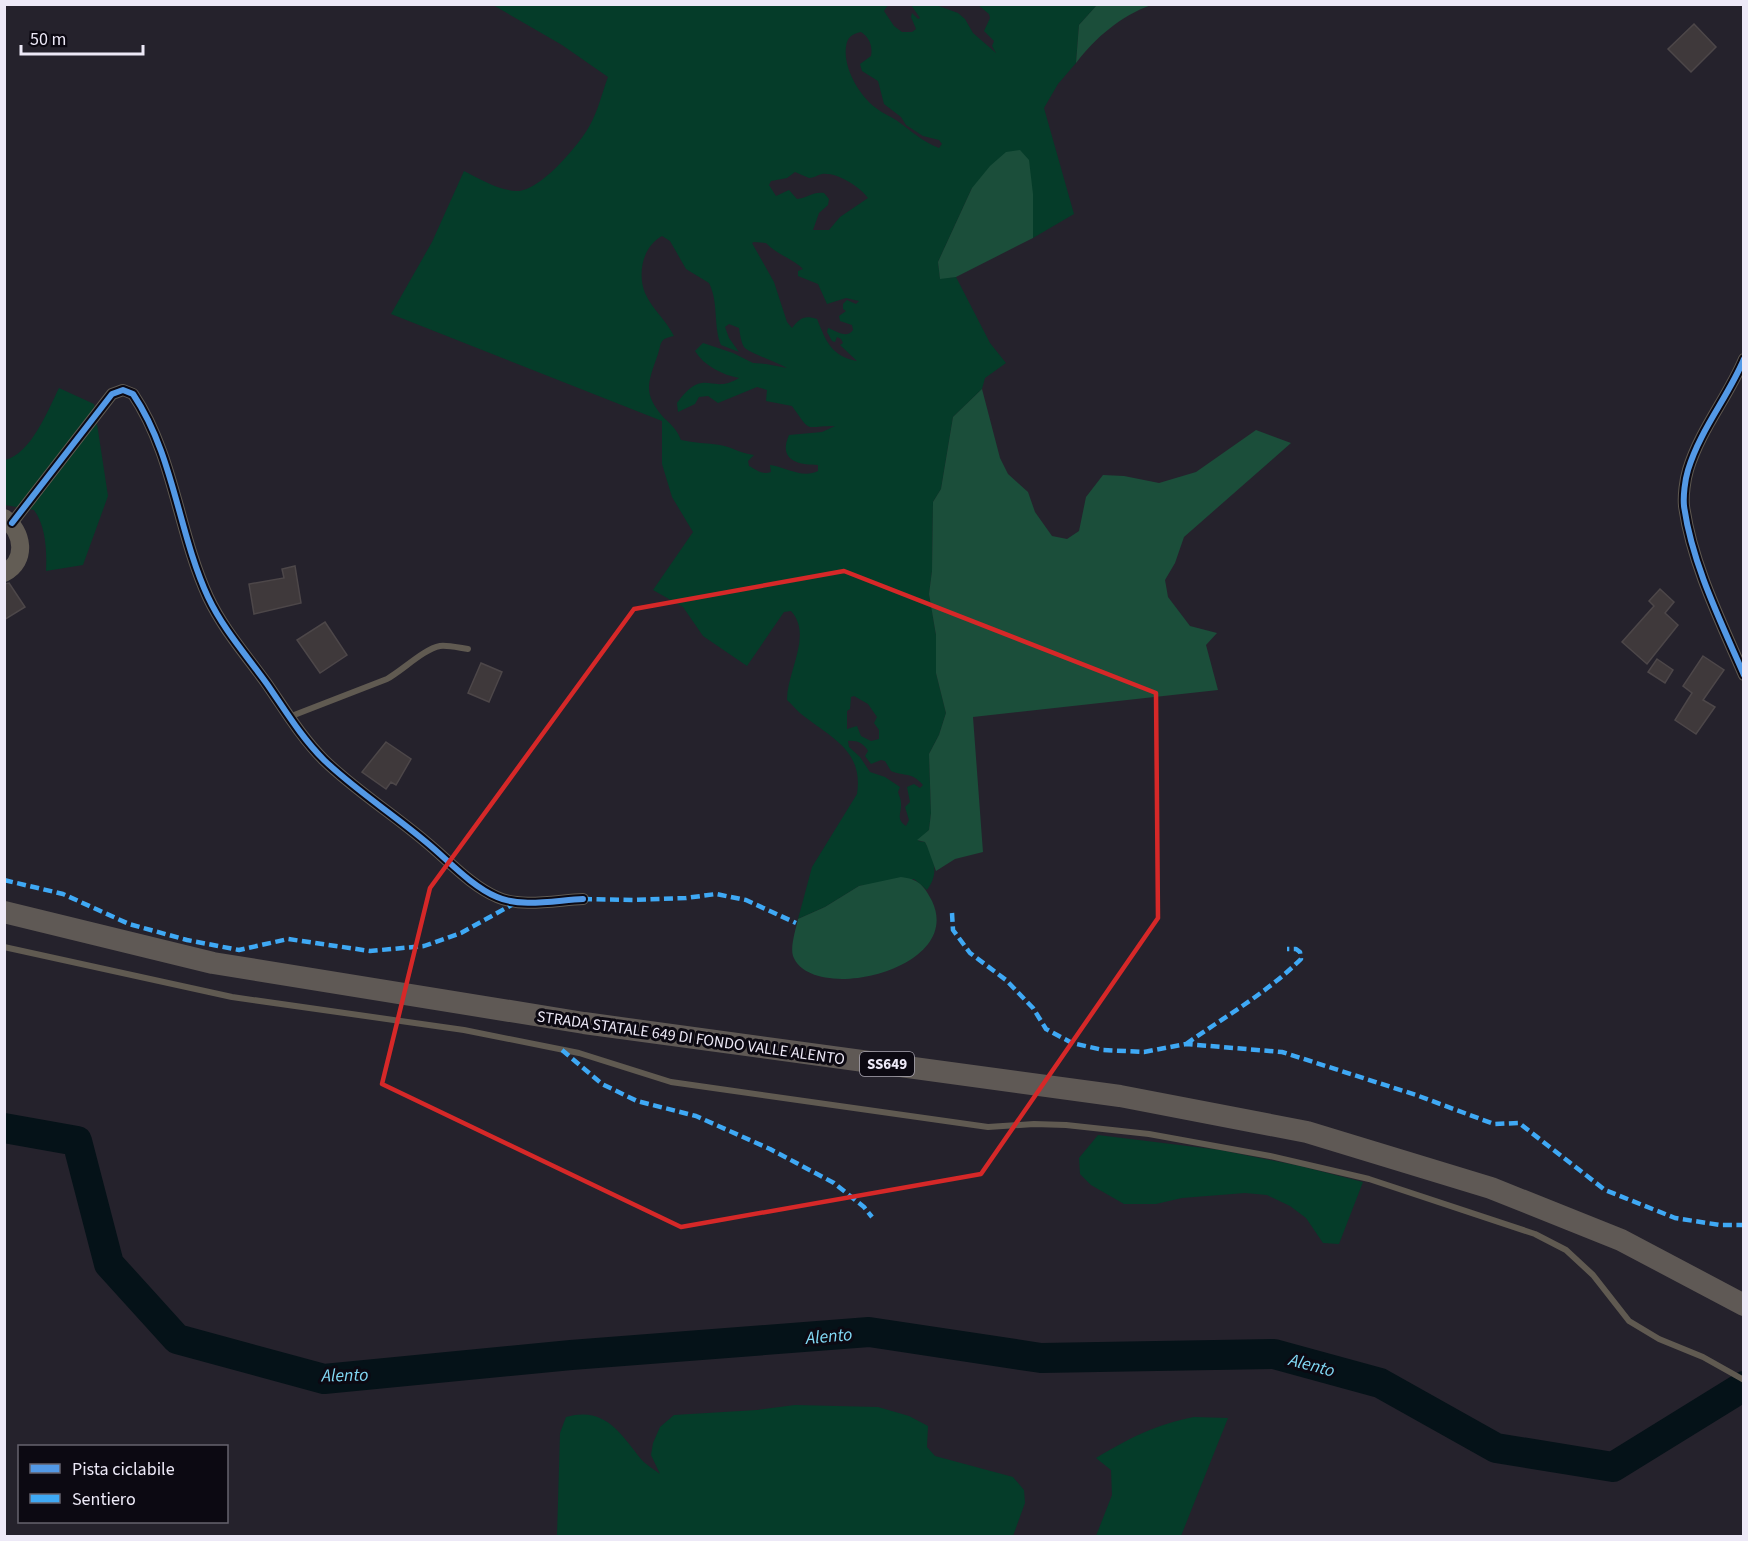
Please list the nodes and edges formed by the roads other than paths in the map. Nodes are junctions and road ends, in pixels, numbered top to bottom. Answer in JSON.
{"nodes":[{"id":1,"x":1743,"y":359,"type":"edge"},
{"id":2,"x":8,"y":520,"type":"edge"},
{"id":3,"x":4,"y":573,"type":"edge"},
{"id":4,"x":468,"y":649,"type":"dead end"},
{"id":5,"x":1743,"y":675,"type":"edge"},
{"id":6,"x":289,"y":717,"type":"junction"},
{"id":7,"x":583,"y":899,"type":"dead end"},
{"id":8,"x":4,"y":912,"type":"edge"},
{"id":9,"x":4,"y":947,"type":"edge"},
{"id":10,"x":1743,"y":1305,"type":"edge"},
{"id":11,"x":1743,"y":1380,"type":"edge"}],
"edges":[{"from":1,"to":5,"type":"street"},
{"from":2,"to":3,"type":"main road"},
{"from":2,"to":6,"type":"street"},
{"from":4,"to":6,"type":"lane"},
{"from":6,"to":7,"type":"street"},
{"from":8,"to":10,"type":"highway","name":"STRADA STATALE 649 DI FONDO VALLE ALENTO","number":"SS649"},
{"from":9,"to":11,"type":"lane"}]}
